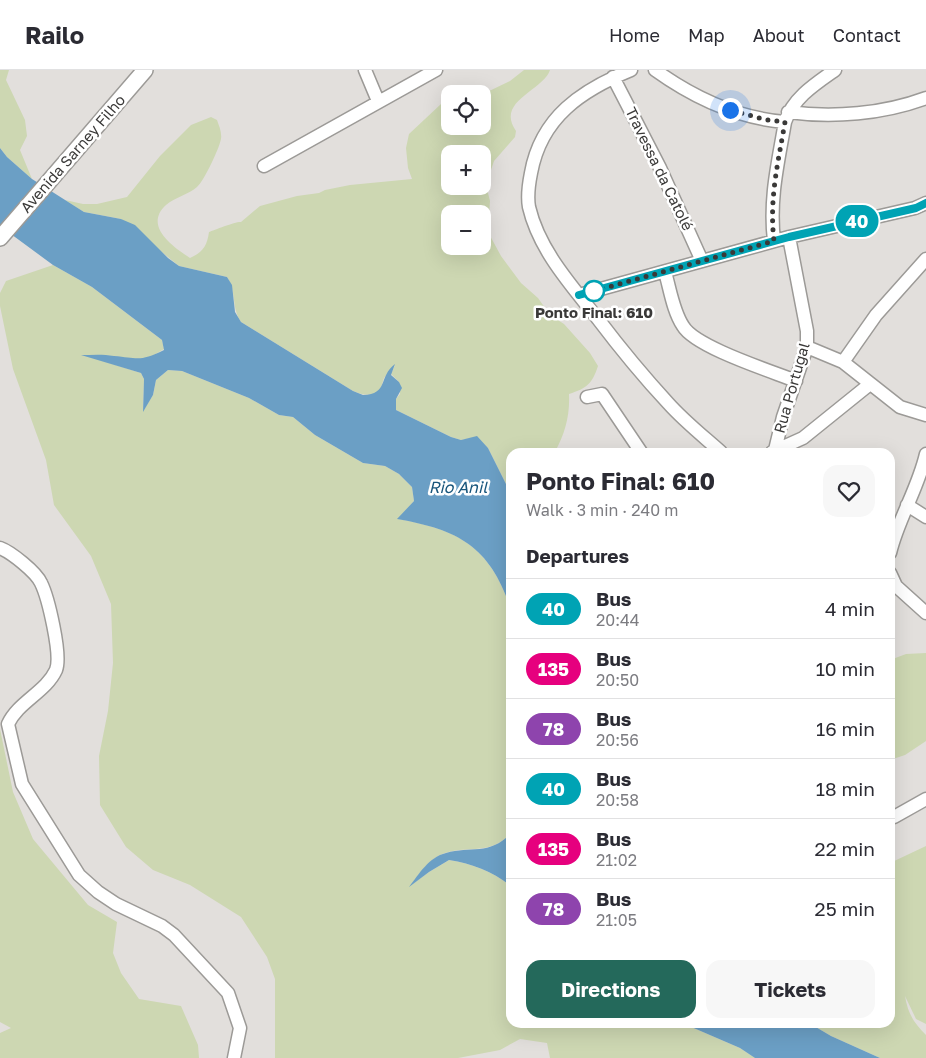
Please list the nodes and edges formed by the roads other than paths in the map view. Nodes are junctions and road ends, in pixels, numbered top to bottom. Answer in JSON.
{"nodes":[{"id":1,"x":146,"y":70,"type":"edge"},
{"id":2,"x":365,"y":70,"type":"edge"},
{"id":3,"x":436,"y":70,"type":"edge"},
{"id":4,"x":632,"y":70,"type":"edge"},
{"id":5,"x":655,"y":70,"type":"edge"},
{"id":6,"x":835,"y":70,"type":"edge"},
{"id":7,"x":613,"y":78,"type":"junction"},
{"id":8,"x":926,"y":98,"type":"edge"},
{"id":9,"x":378,"y":101,"type":"junction"},
{"id":10,"x":787,"y":117,"type":"junction"},
{"id":11,"x":264,"y":166,"type":"dead end"},
{"id":12,"x":926,"y":203,"type":"edge"},
{"id":13,"x":789,"y":237,"type":"junction"},
{"id":14,"x":0,"y":238,"type":"edge"},
{"id":15,"x":774,"y":241,"type":"junction"},
{"id":16,"x":926,"y":259,"type":"edge"},
{"id":17,"x":702,"y":261,"type":"junction"},
{"id":18,"x":665,"y":272,"type":"junction"},
{"id":19,"x":579,"y":295,"type":"junction"},
{"id":20,"x":807,"y":347,"type":"junction"},
{"id":21,"x":843,"y":362,"type":"junction"},
{"id":22,"x":796,"y":381,"type":"junction"},
{"id":23,"x":870,"y":384,"type":"junction"},
{"id":24,"x":588,"y":398,"type":"dead end"},
{"id":25,"x":926,"y":415,"type":"edge"},
{"id":26,"x":637,"y":448,"type":"edge"},
{"id":27,"x":717,"y":448,"type":"edge"},
{"id":28,"x":774,"y":448,"type":"edge"},
{"id":29,"x":782,"y":448,"type":"edge"},
{"id":30,"x":926,"y":454,"type":"edge"},
{"id":31,"x":924,"y":471,"type":"edge"},
{"id":32,"x":907,"y":506,"type":"junction"},
{"id":33,"x":926,"y":517,"type":"edge"},
{"id":34,"x":895,"y":530,"type":"edge"},
{"id":35,"x":0,"y":548,"type":"edge"},
{"id":36,"x":895,"y":584,"type":"edge"},
{"id":37,"x":926,"y":613,"type":"edge"},
{"id":38,"x":926,"y":799,"type":"edge"},
{"id":39,"x":895,"y":816,"type":"edge"},
{"id":40,"x":234,"y":1058,"type":"edge"}],
"edges":[{"from":1,"to":14,"type":"street","name":"Avenida Sarney Filho"},
{"from":2,"to":9,"type":"street"},
{"from":3,"to":9,"type":"street"},
{"from":4,"to":7,"type":"street"},
{"from":5,"to":10,"type":"street"},
{"from":6,"to":10,"type":"street"},
{"from":7,"to":17,"type":"street","name":"Travessa da Catolé"},
{"from":7,"to":19,"type":"street"},
{"from":8,"to":10,"type":"street"},
{"from":9,"to":11,"type":"street"},
{"from":10,"to":15,"type":"street"},
{"from":12,"to":13,"type":"street"},
{"from":13,"to":15,"type":"street"},
{"from":13,"to":20,"type":"street","name":"Rua Portugal"},
{"from":15,"to":17,"type":"street"},
{"from":16,"to":21,"type":"street"},
{"from":17,"to":18,"type":"street"},
{"from":18,"to":19,"type":"street"},
{"from":18,"to":22,"type":"street"},
{"from":19,"to":27,"type":"street"},
{"from":20,"to":21,"type":"street"},
{"from":20,"to":22,"type":"street","name":"Rua Portugal"},
{"from":21,"to":23,"type":"street"},
{"from":22,"to":28,"type":"street","name":"Rua Portugal"},
{"from":23,"to":25,"type":"street"},
{"from":23,"to":29,"type":"street"},
{"from":24,"to":26,"type":"street"},
{"from":30,"to":31,"type":"street"},
{"from":31,"to":32,"type":"street"},
{"from":32,"to":33,"type":"street"},
{"from":32,"to":34,"type":"street"},
{"from":35,"to":40,"type":"street"},
{"from":36,"to":37,"type":"street"},
{"from":38,"to":39,"type":"street"}]}
